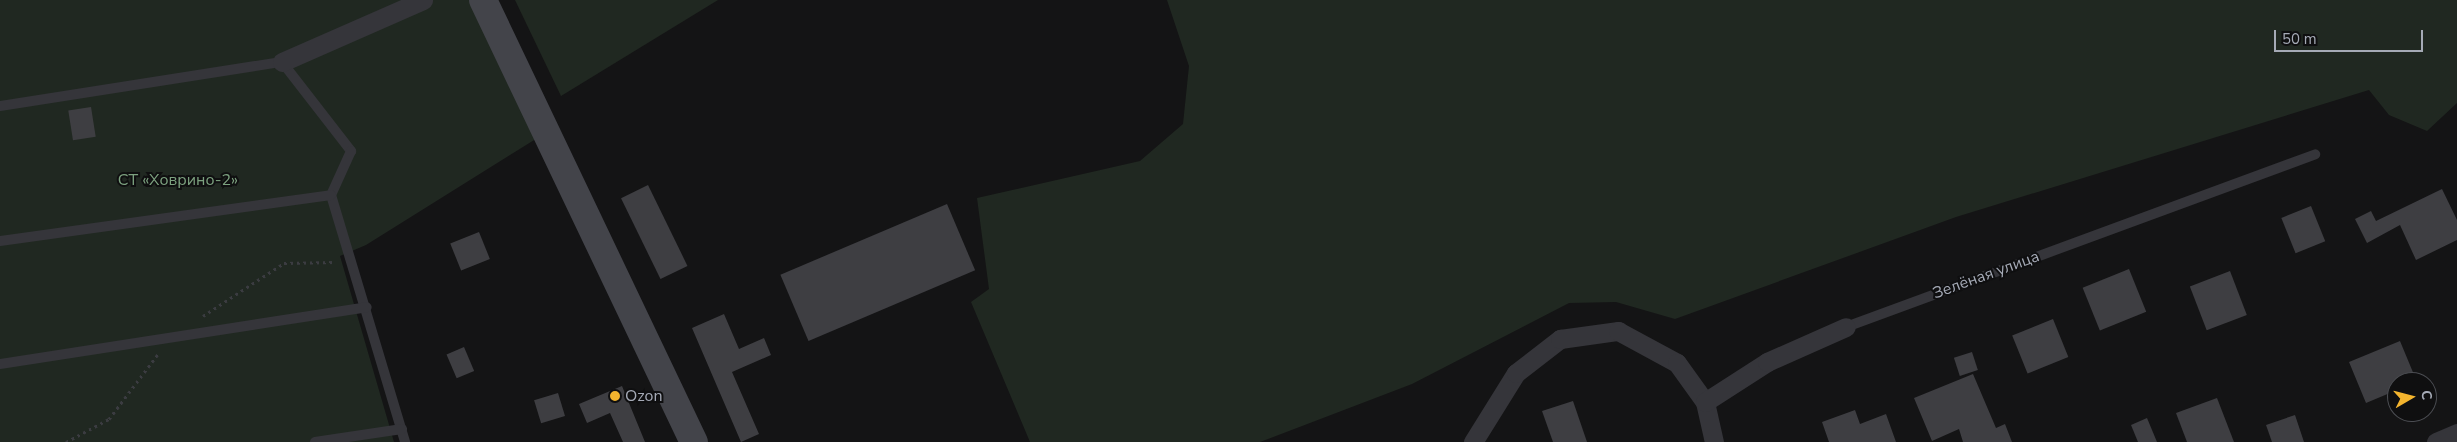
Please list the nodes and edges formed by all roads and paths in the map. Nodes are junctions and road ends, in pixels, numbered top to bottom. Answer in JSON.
{"nodes":[{"id":1,"x":423,"y":0,"type":"edge"},
{"id":2,"x":482,"y":0,"type":"edge"},
{"id":3,"x":282,"y":62,"type":"junction"},
{"id":4,"x":0,"y":106,"type":"edge"},
{"id":5,"x":2315,"y":154,"type":"dead end"},
{"id":6,"x":330,"y":195,"type":"junction"},
{"id":7,"x":0,"y":242,"type":"edge"},
{"id":8,"x":367,"y":307,"type":"junction"},
{"id":9,"x":1846,"y":327,"type":"joint"},
{"id":10,"x":0,"y":364,"type":"edge"},
{"id":11,"x":1705,"y":402,"type":"junction"},
{"id":12,"x":402,"y":429,"type":"junction"},
{"id":13,"x":2457,"y":433,"type":"edge"},
{"id":14,"x":315,"y":442,"type":"edge"},
{"id":15,"x":405,"y":442,"type":"edge"},
{"id":16,"x":694,"y":442,"type":"edge"},
{"id":17,"x":1473,"y":442,"type":"edge"},
{"id":18,"x":1714,"y":442,"type":"edge"},
{"id":19,"x":2436,"y":442,"type":"edge"}],
"edges":[{"from":1,"to":3,"type":"street"},
{"from":2,"to":16,"type":"street"},
{"from":3,"to":4,"type":"lane"},
{"from":3,"to":6,"type":"lane"},
{"from":5,"to":9,"type":"lane","name":"Зелёная улица"},
{"from":6,"to":7,"type":"lane"},
{"from":6,"to":8,"type":"lane"},
{"from":8,"to":10,"type":"lane"},
{"from":8,"to":12,"type":"lane"},
{"from":9,"to":11,"type":"street","name":"Зелёная улица"},
{"from":11,"to":17,"type":"street"},
{"from":11,"to":18,"type":"street"},
{"from":12,"to":14,"type":"lane"},
{"from":12,"to":15,"type":"lane"},
{"from":13,"to":19,"type":"street"}]}
